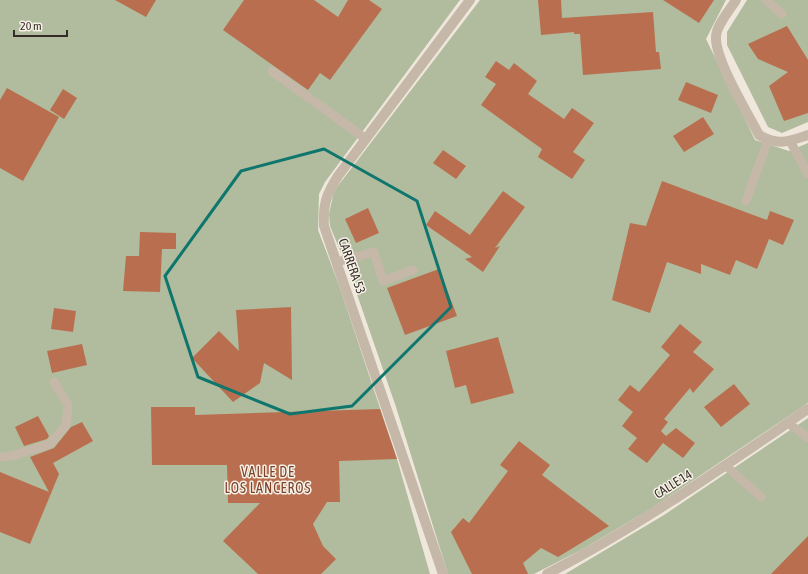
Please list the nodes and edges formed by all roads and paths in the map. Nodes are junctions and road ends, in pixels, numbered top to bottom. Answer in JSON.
{"nodes":[{"id":1,"x":470,"y":0,"type":"edge"},
{"id":2,"x":736,"y":0,"type":"edge"},
{"id":3,"x":766,"y":0,"type":"edge"},
{"id":4,"x":782,"y":14,"type":"dead end"},
{"id":5,"x":272,"y":71,"type":"dead end"},
{"id":6,"x":808,"y":135,"type":"edge"},
{"id":7,"x":366,"y":139,"type":"junction"},
{"id":8,"x":768,"y":140,"type":"junction"},
{"id":9,"x":790,"y":141,"type":"junction"},
{"id":10,"x":808,"y":174,"type":"edge"},
{"id":11,"x":746,"y":201,"type":"dead end"},
{"id":12,"x":337,"y":262,"type":"junction"},
{"id":13,"x":413,"y":270,"type":"dead end"},
{"id":14,"x":54,"y":382,"type":"dead end"},
{"id":15,"x":808,"y":409,"type":"edge"},
{"id":16,"x":788,"y":423,"type":"junction"},
{"id":17,"x":808,"y":438,"type":"edge"},
{"id":18,"x":0,"y":457,"type":"edge"},
{"id":19,"x":726,"y":466,"type":"junction"},
{"id":20,"x":761,"y":497,"type":"dead end"},
{"id":21,"x":442,"y":574,"type":"edge"},
{"id":22,"x":547,"y":574,"type":"edge"}],
"edges":[{"from":1,"to":7,"type":"street","name":"CARRERA 53"},
{"from":2,"to":8,"type":"street"},
{"from":3,"to":4,"type":"lane"},
{"from":5,"to":7,"type":"lane"},
{"from":6,"to":9,"type":"street"},
{"from":7,"to":12,"type":"street","name":"CARRERA 53"},
{"from":8,"to":9,"type":"street"},
{"from":8,"to":11,"type":"lane"},
{"from":9,"to":10,"type":"lane"},
{"from":12,"to":13,"type":"lane"},
{"from":12,"to":21,"type":"street","name":"CARRERA 53"},
{"from":14,"to":18,"type":"lane"},
{"from":15,"to":16,"type":"street","name":"CALLE 14"},
{"from":16,"to":17,"type":"lane"},
{"from":16,"to":19,"type":"street","name":"CALLE 14"},
{"from":19,"to":20,"type":"lane"},
{"from":19,"to":22,"type":"street","name":"CALLE 14"}]}
